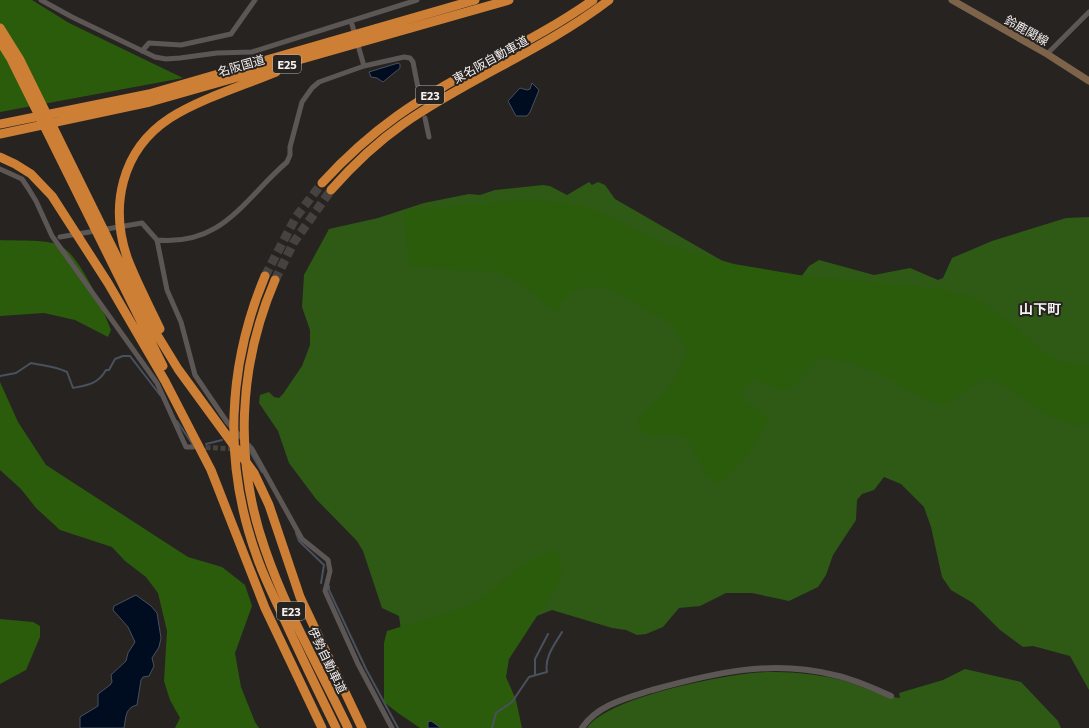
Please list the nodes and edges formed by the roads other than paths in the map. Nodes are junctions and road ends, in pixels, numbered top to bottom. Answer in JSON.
{"nodes":[{"id":1,"x":41,"y":0,"type":"edge"},
{"id":2,"x":255,"y":0,"type":"edge"},
{"id":3,"x":417,"y":0,"type":"edge"},
{"id":4,"x":475,"y":0,"type":"edge"},
{"id":5,"x":509,"y":0,"type":"edge"},
{"id":6,"x":593,"y":0,"type":"edge"},
{"id":7,"x":609,"y":0,"type":"edge"},
{"id":8,"x":952,"y":0,"type":"edge"},
{"id":9,"x":50,"y":2,"type":"edge"},
{"id":10,"x":406,"y":2,"type":"edge"},
{"id":11,"x":1089,"y":12,"type":"edge"},
{"id":12,"x":351,"y":24,"type":"junction"},
{"id":13,"x":0,"y":28,"type":"edge"},
{"id":14,"x":555,"y":30,"type":"junction"},
{"id":15,"x":0,"y":40,"type":"edge"},
{"id":16,"x":142,"y":51,"type":"junction"},
{"id":17,"x":321,"y":54,"type":"junction"},
{"id":18,"x":1047,"y":54,"type":"junction"},
{"id":19,"x":363,"y":64,"type":"junction"},
{"id":20,"x":1089,"y":81,"type":"edge"},
{"id":21,"x":419,"y":93,"type":"dead end"},
{"id":22,"x":29,"y":117,"type":"junction"},
{"id":23,"x":425,"y":118,"type":"dead end"},
{"id":24,"x":0,"y":120,"type":"edge"},
{"id":25,"x":0,"y":124,"type":"edge"},
{"id":26,"x":0,"y":134,"type":"edge"},
{"id":27,"x":429,"y":137,"type":"dead end"},
{"id":28,"x":0,"y":157,"type":"edge"},
{"id":29,"x":0,"y":169,"type":"edge"},
{"id":30,"x":322,"y":183,"type":"tunnel mouth"},
{"id":31,"x":331,"y":190,"type":"tunnel mouth"},
{"id":32,"x":60,"y":237,"type":"dead end"},
{"id":33,"x":157,"y":240,"type":"junction"},
{"id":34,"x":265,"y":276,"type":"tunnel mouth"},
{"id":35,"x":274,"y":280,"type":"tunnel mouth"},
{"id":36,"x":198,"y":398,"type":"junction"},
{"id":37,"x":191,"y":429,"type":"junction"},
{"id":38,"x":193,"y":447,"type":"tunnel mouth"},
{"id":39,"x":891,"y":696,"type":"dead end"},
{"id":40,"x":322,"y":728,"type":"edge"},
{"id":41,"x":336,"y":728,"type":"edge"},
{"id":42,"x":348,"y":728,"type":"edge"},
{"id":43,"x":362,"y":728,"type":"edge"},
{"id":44,"x":392,"y":728,"type":"edge"},
{"id":45,"x":582,"y":728,"type":"edge"}],
"edges":[{"from":1,"to":9,"type":"street"},
{"from":2,"to":16,"type":"street"},
{"from":3,"to":10,"type":"street"},
{"from":4,"to":22,"type":"highway","name":"名阪国道","number":"E25"},
{"from":5,"to":17,"type":"highway","name":"名阪国道","number":"E25"},
{"from":6,"to":14,"type":"highway","name":"東名阪自動車道","number":"E23"},
{"from":7,"to":14,"type":"highway","name":"東名阪自動車道","number":"E23"},
{"from":8,"to":18,"type":"main road","name":"鈴鹿関線"},
{"from":9,"to":16,"type":"street"},
{"from":10,"to":12,"type":"street"},
{"from":11,"to":18,"type":"street"},
{"from":12,"to":16,"type":"street"},
{"from":12,"to":19,"type":"street"},
{"from":13,"to":36,"type":"highway"},
{"from":14,"to":30,"type":"highway","name":"東名阪自動車道","number":"E23"},
{"from":14,"to":31,"type":"highway","name":"東名阪自動車道","number":"E23"},
{"from":15,"to":37,"type":"highway"},
{"from":17,"to":26,"type":"highway","name":"名阪国道","number":"E25"},
{"from":17,"to":36,"type":"highway"},
{"from":18,"to":20,"type":"main road","name":"鈴鹿関線"},
{"from":19,"to":21,"type":"street"},
{"from":19,"to":33,"type":"street"},
{"from":22,"to":24,"type":"highway"},
{"from":22,"to":25,"type":"highway","name":"名阪国道","number":"E25"},
{"from":23,"to":27,"type":"street"},
{"from":28,"to":37,"type":"highway"},
{"from":29,"to":38,"type":"street"},
{"from":32,"to":33,"type":"street"},
{"from":33,"to":44,"type":"street"},
{"from":34,"to":41,"type":"highway","name":"伊勢自動車道","number":"E23"},
{"from":35,"to":42,"type":"highway","name":"伊勢自動車道","number":"E23"},
{"from":36,"to":43,"type":"highway"},
{"from":37,"to":40,"type":"highway"},
{"from":39,"to":45,"type":"street"}]}
